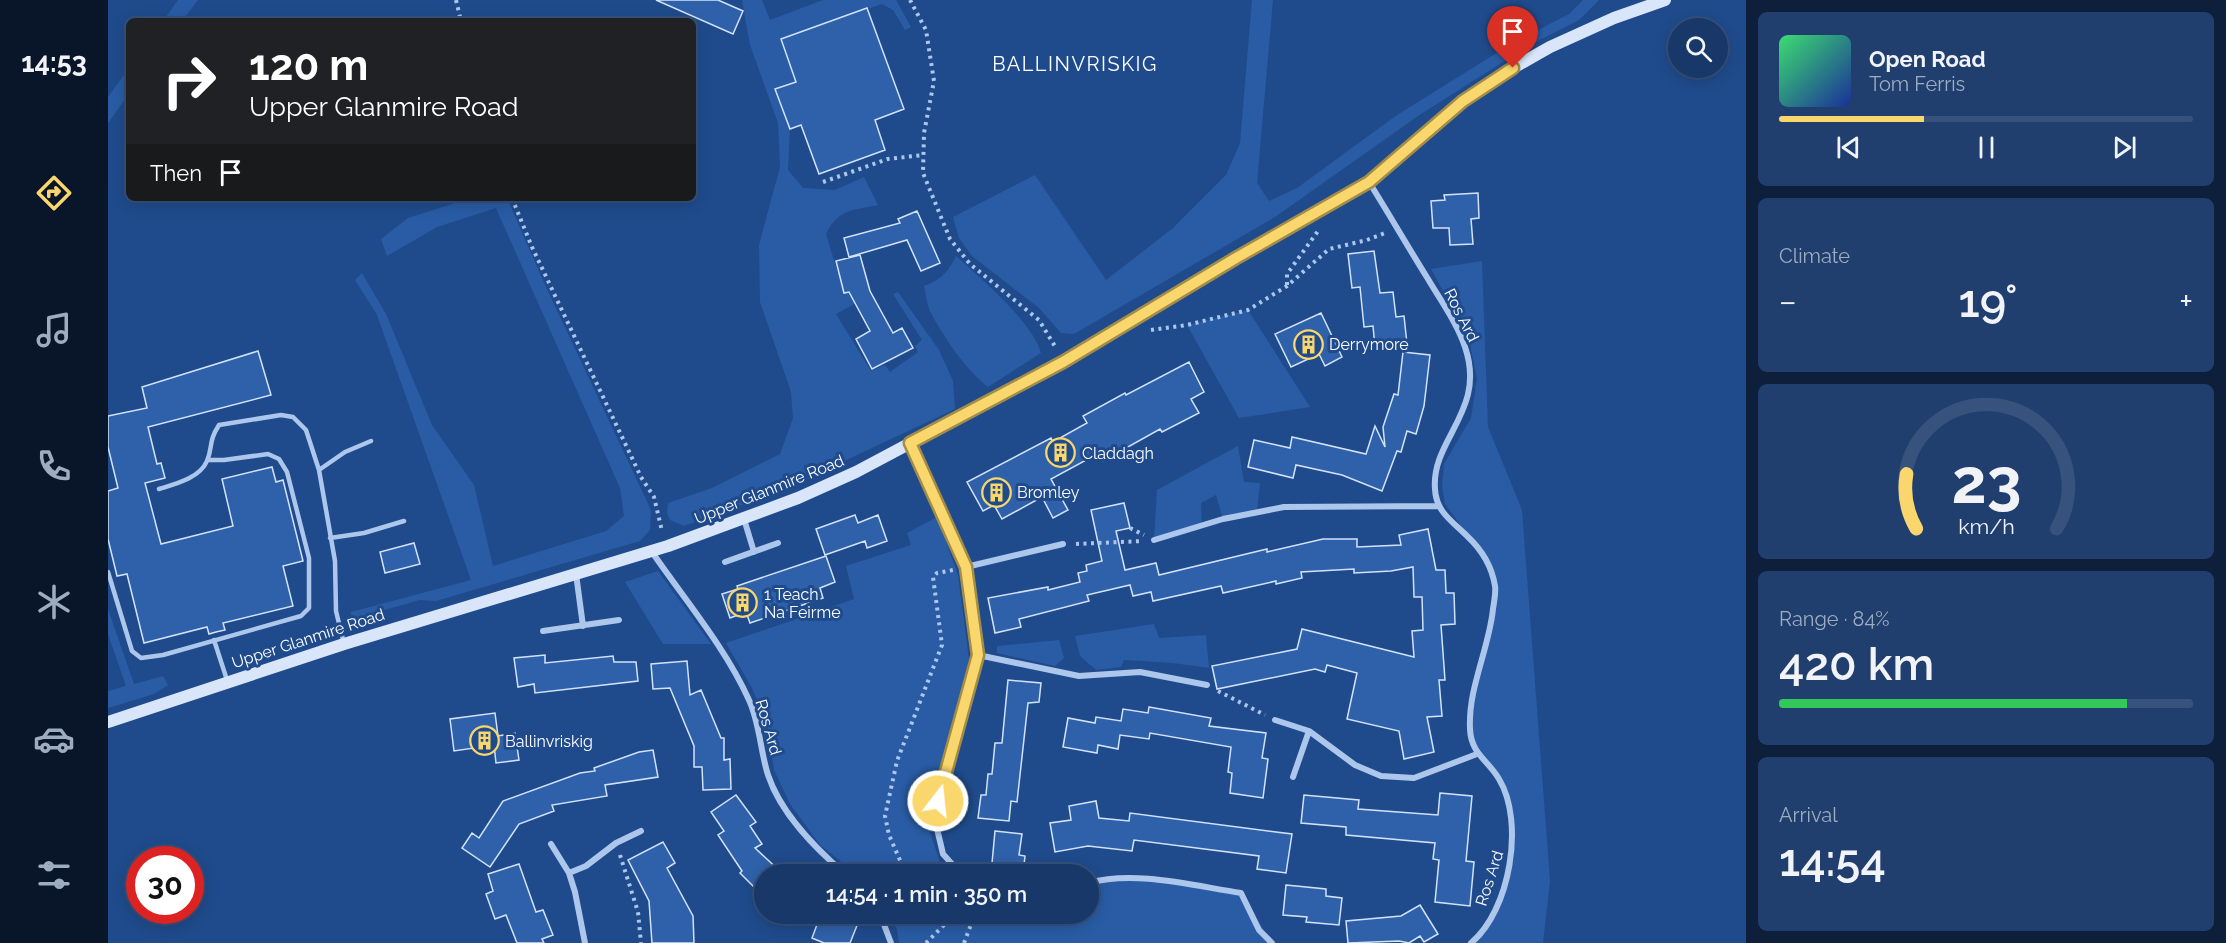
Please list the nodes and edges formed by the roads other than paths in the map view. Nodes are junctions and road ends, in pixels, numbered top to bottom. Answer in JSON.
{"nodes":[{"id":1,"x":1665,"y":0,"type":"edge"},
{"id":2,"x":1369,"y":182,"type":"junction"},
{"id":3,"x":371,"y":441,"type":"dead end"},
{"id":4,"x":910,"y":443,"type":"junction"},
{"id":5,"x":208,"y":460,"type":"junction"},
{"id":6,"x":319,"y":470,"type":"junction"},
{"id":7,"x":159,"y":489,"type":"dead end"},
{"id":8,"x":1438,"y":507,"type":"junction"},
{"id":9,"x":744,"y":519,"type":"junction"},
{"id":10,"x":404,"y":521,"type":"dead end"},
{"id":11,"x":330,"y":538,"type":"junction"},
{"id":12,"x":1154,"y":540,"type":"road end"},
{"id":13,"x":778,"y":543,"type":"dead end"},
{"id":14,"x":1063,"y":544,"type":"road end"},
{"id":15,"x":652,"y":551,"type":"junction"},
{"id":16,"x":754,"y":552,"type":"junction"},
{"id":17,"x":725,"y":562,"type":"dead end"},
{"id":18,"x":966,"y":567,"type":"junction"},
{"id":19,"x":108,"y":572,"type":"edge"},
{"id":20,"x":576,"y":574,"type":"junction"},
{"id":21,"x":619,"y":620,"type":"dead end"},
{"id":22,"x":583,"y":626,"type":"junction"},
{"id":23,"x":543,"y":631,"type":"dead end"},
{"id":24,"x":214,"y":640,"type":"junction"},
{"id":25,"x":344,"y":644,"type":"junction"},
{"id":26,"x":978,"y":655,"type":"junction"},
{"id":27,"x":228,"y":682,"type":"junction"},
{"id":28,"x":1207,"y":685,"type":"road end"},
{"id":29,"x":1275,"y":720,"type":"road end"},
{"id":30,"x":108,"y":722,"type":"edge"},
{"id":31,"x":1309,"y":731,"type":"junction"},
{"id":32,"x":1477,"y":754,"type":"junction"},
{"id":33,"x":1293,"y":777,"type":"dead end"},
{"id":34,"x":641,"y":831,"type":"dead end"},
{"id":35,"x":551,"y":844,"type":"dead end"},
{"id":36,"x":834,"y":864,"type":"edge"},
{"id":37,"x":952,"y":864,"type":"edge"},
{"id":38,"x":569,"y":873,"type":"junction"},
{"id":39,"x":1099,"y":880,"type":"edge"},
{"id":40,"x":884,"y":924,"type":"edge"},
{"id":41,"x":585,"y":943,"type":"edge"},
{"id":42,"x":891,"y":943,"type":"edge"},
{"id":43,"x":1272,"y":943,"type":"edge"},
{"id":44,"x":1471,"y":943,"type":"edge"}],
"edges":[{"from":1,"to":2,"type":"main road","name":"Upper Glanmire Road"},
{"from":2,"to":4,"type":"main road","name":"Upper Glanmire Road"},
{"from":2,"to":8,"type":"street","name":"Ros Ard"},
{"from":3,"to":6,"type":"lane"},
{"from":4,"to":9,"type":"main road","name":"Upper Glanmire Road"},
{"from":4,"to":18,"type":"street"},
{"from":5,"to":6,"type":"lane"},
{"from":5,"to":7,"type":"lane"},
{"from":5,"to":24,"type":"lane"},
{"from":6,"to":11,"type":"lane"},
{"from":8,"to":12,"type":"street"},
{"from":8,"to":32,"type":"street","name":"Ros Ard"},
{"from":9,"to":15,"type":"main road","name":"Upper Glanmire Road"},
{"from":9,"to":16,"type":"street"},
{"from":10,"to":11,"type":"lane"},
{"from":11,"to":25,"type":"lane"},
{"from":13,"to":16,"type":"street"},
{"from":14,"to":18,"type":"street"},
{"from":15,"to":20,"type":"main road","name":"Upper Glanmire Road"},
{"from":15,"to":36,"type":"street","name":"Ros Ard"},
{"from":16,"to":17,"type":"street"},
{"from":18,"to":26,"type":"street"},
{"from":19,"to":24,"type":"lane"},
{"from":20,"to":22,"type":"street"},
{"from":20,"to":25,"type":"main road","name":"Upper Glanmire Road"},
{"from":21,"to":22,"type":"street"},
{"from":22,"to":23,"type":"street"},
{"from":24,"to":27,"type":"lane"},
{"from":25,"to":27,"type":"main road","name":"Upper Glanmire Road"},
{"from":26,"to":28,"type":"street"},
{"from":26,"to":37,"type":"street"},
{"from":27,"to":30,"type":"main road","name":"Upper Glanmire Road"},
{"from":29,"to":31,"type":"street"},
{"from":31,"to":32,"type":"street"},
{"from":31,"to":33,"type":"street"},
{"from":32,"to":44,"type":"street","name":"Ros Ard"},
{"from":34,"to":38,"type":"street"},
{"from":35,"to":38,"type":"street"},
{"from":38,"to":41,"type":"street"},
{"from":39,"to":43,"type":"street"},
{"from":40,"to":42,"type":"street"}]}
